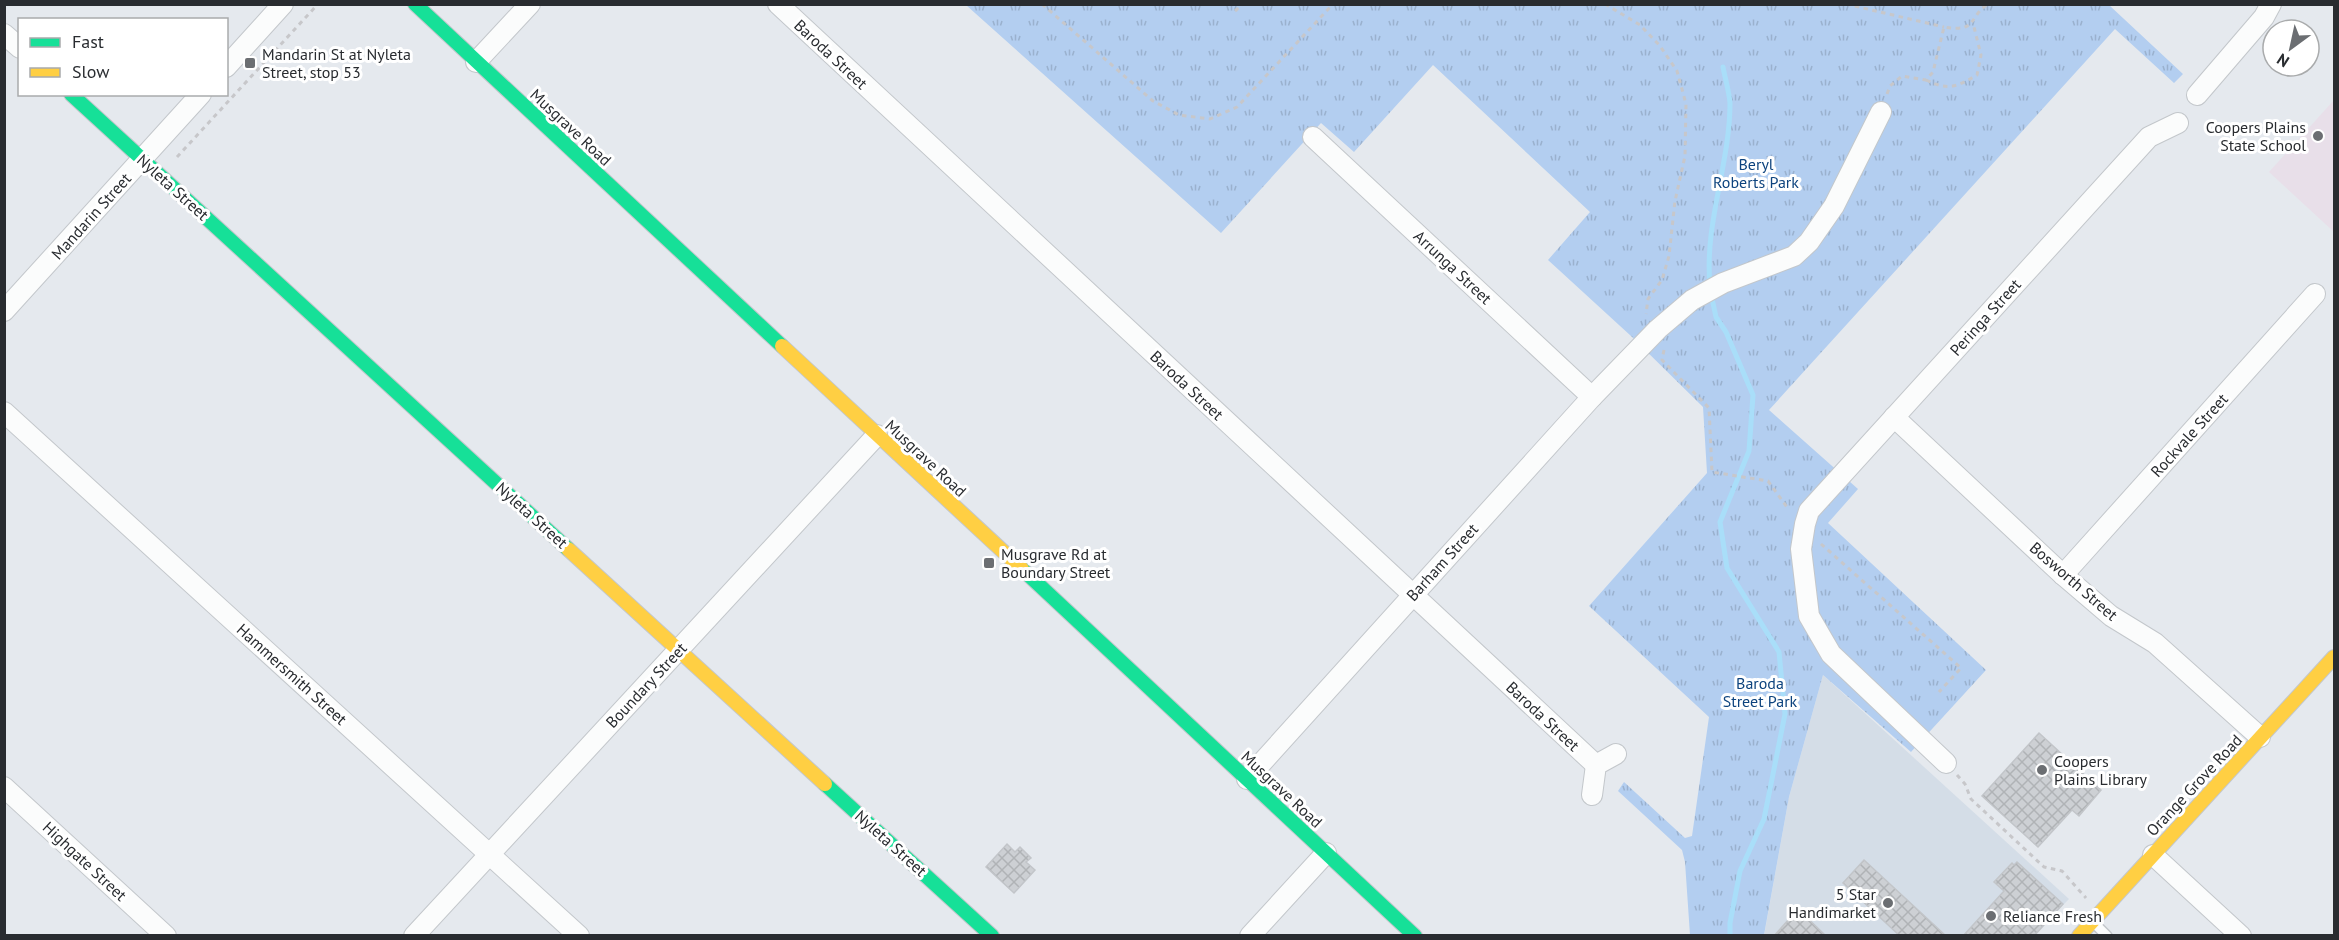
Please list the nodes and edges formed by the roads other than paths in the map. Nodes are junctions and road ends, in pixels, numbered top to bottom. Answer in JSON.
{"nodes":[{"id":1,"x":283,"y":4,"type":"edge"},
{"id":2,"x":415,"y":4,"type":"edge"},
{"id":3,"x":530,"y":4,"type":"edge"},
{"id":4,"x":778,"y":4,"type":"edge"},
{"id":5,"x":2271,"y":4,"type":"edge"},
{"id":6,"x":4,"y":34,"type":"edge"},
{"id":7,"x":18,"y":46,"type":"edge"},
{"id":8,"x":476,"y":62,"type":"junction"},
{"id":9,"x":228,"y":65,"type":"edge"},
{"id":10,"x":2197,"y":95,"type":"dead end"},
{"id":11,"x":73,"y":96,"type":"edge"},
{"id":12,"x":199,"y":96,"type":"edge"},
{"id":13,"x":1881,"y":112,"type":"road end"},
{"id":14,"x":2178,"y":123,"type":"dead end"},
{"id":15,"x":1313,"y":137,"type":"dead end"},
{"id":16,"x":142,"y":160,"type":"junction"},
{"id":17,"x":2314,"y":294,"type":"dead end"},
{"id":18,"x":4,"y":310,"type":"edge"},
{"id":19,"x":1592,"y":397,"type":"junction"},
{"id":20,"x":4,"y":412,"type":"edge"},
{"id":21,"x":1894,"y":417,"type":"junction"},
{"id":22,"x":877,"y":435,"type":"junction"},
{"id":23,"x":2063,"y":575,"type":"junction"},
{"id":24,"x":1412,"y":594,"type":"junction"},
{"id":25,"x":679,"y":649,"type":"junction"},
{"id":26,"x":2334,"y":657,"type":"edge"},
{"id":27,"x":2260,"y":737,"type":"junction"},
{"id":28,"x":1616,"y":754,"type":"dead end"},
{"id":29,"x":1946,"y":763,"type":"road end"},
{"id":30,"x":1596,"y":765,"type":"junction"},
{"id":31,"x":1247,"y":779,"type":"junction"},
{"id":32,"x":4,"y":788,"type":"edge"},
{"id":33,"x":1592,"y":795,"type":"dead end"},
{"id":34,"x":1326,"y":853,"type":"junction"},
{"id":35,"x":489,"y":854,"type":"junction"},
{"id":36,"x":2153,"y":855,"type":"junction"},
{"id":37,"x":2096,"y":917,"type":"junction"},
{"id":38,"x":166,"y":936,"type":"edge"},
{"id":39,"x":414,"y":936,"type":"edge"},
{"id":40,"x":579,"y":936,"type":"edge"},
{"id":41,"x":992,"y":936,"type":"edge"},
{"id":42,"x":1251,"y":936,"type":"edge"},
{"id":43,"x":1415,"y":936,"type":"edge"},
{"id":44,"x":2079,"y":936,"type":"edge"},
{"id":45,"x":2107,"y":936,"type":"edge"},
{"id":46,"x":2241,"y":936,"type":"edge"}],
"edges":[{"from":1,"to":9,"type":"street"},
{"from":2,"to":8,"type":"street","name":"Musgrave Road"},
{"from":3,"to":8,"type":"street"},
{"from":4,"to":24,"type":"street","name":"Baroda Street"},
{"from":5,"to":10,"type":"street"},
{"from":6,"to":7,"type":"street"},
{"from":8,"to":22,"type":"street","name":"Musgrave Road"},
{"from":11,"to":16,"type":"street","name":"Nyleta Street"},
{"from":12,"to":16,"type":"street","name":"Mandarin Street"},
{"from":13,"to":19,"type":"street","name":"Barham Street"},
{"from":14,"to":21,"type":"street","name":"Peringa Street"},
{"from":15,"to":19,"type":"street","name":"Arrunga Street"},
{"from":16,"to":18,"type":"street","name":"Mandarin Street"},
{"from":16,"to":25,"type":"street","name":"Nyleta Street"},
{"from":17,"to":23,"type":"street","name":"Rockvale Street"},
{"from":19,"to":24,"type":"street","name":"Barham Street"},
{"from":20,"to":35,"type":"street","name":"Hammersmith Street"},
{"from":21,"to":23,"type":"street","name":"Bosworth Street"},
{"from":21,"to":29,"type":"street","name":"Peringa Street"},
{"from":22,"to":25,"type":"street","name":"Boundary Street"},
{"from":22,"to":31,"type":"street","name":"Musgrave Road"},
{"from":23,"to":27,"type":"street","name":"Bosworth Street"},
{"from":24,"to":30,"type":"street","name":"Baroda Street"},
{"from":24,"to":31,"type":"street","name":"Barham Street"},
{"from":25,"to":35,"type":"street","name":"Boundary Street"},
{"from":25,"to":41,"type":"street","name":"Nyleta Street"},
{"from":26,"to":27,"type":"street","name":"Orange Grove Road"},
{"from":27,"to":36,"type":"street","name":"Orange Grove Road"},
{"from":28,"to":30,"type":"street"},
{"from":30,"to":33,"type":"street"},
{"from":31,"to":34,"type":"street","name":"Musgrave Road"},
{"from":32,"to":38,"type":"street","name":"Highgate Street"},
{"from":34,"to":42,"type":"street"},
{"from":34,"to":43,"type":"street","name":"Musgrave Road"},
{"from":35,"to":39,"type":"street","name":"Boundary Street"},
{"from":35,"to":40,"type":"street","name":"Hammersmith Street"},
{"from":36,"to":37,"type":"street","name":"Orange Grove Road"},
{"from":36,"to":46,"type":"street"},
{"from":37,"to":44,"type":"street","name":"Orange Grove Road"},
{"from":37,"to":45,"type":"lane"}]}
